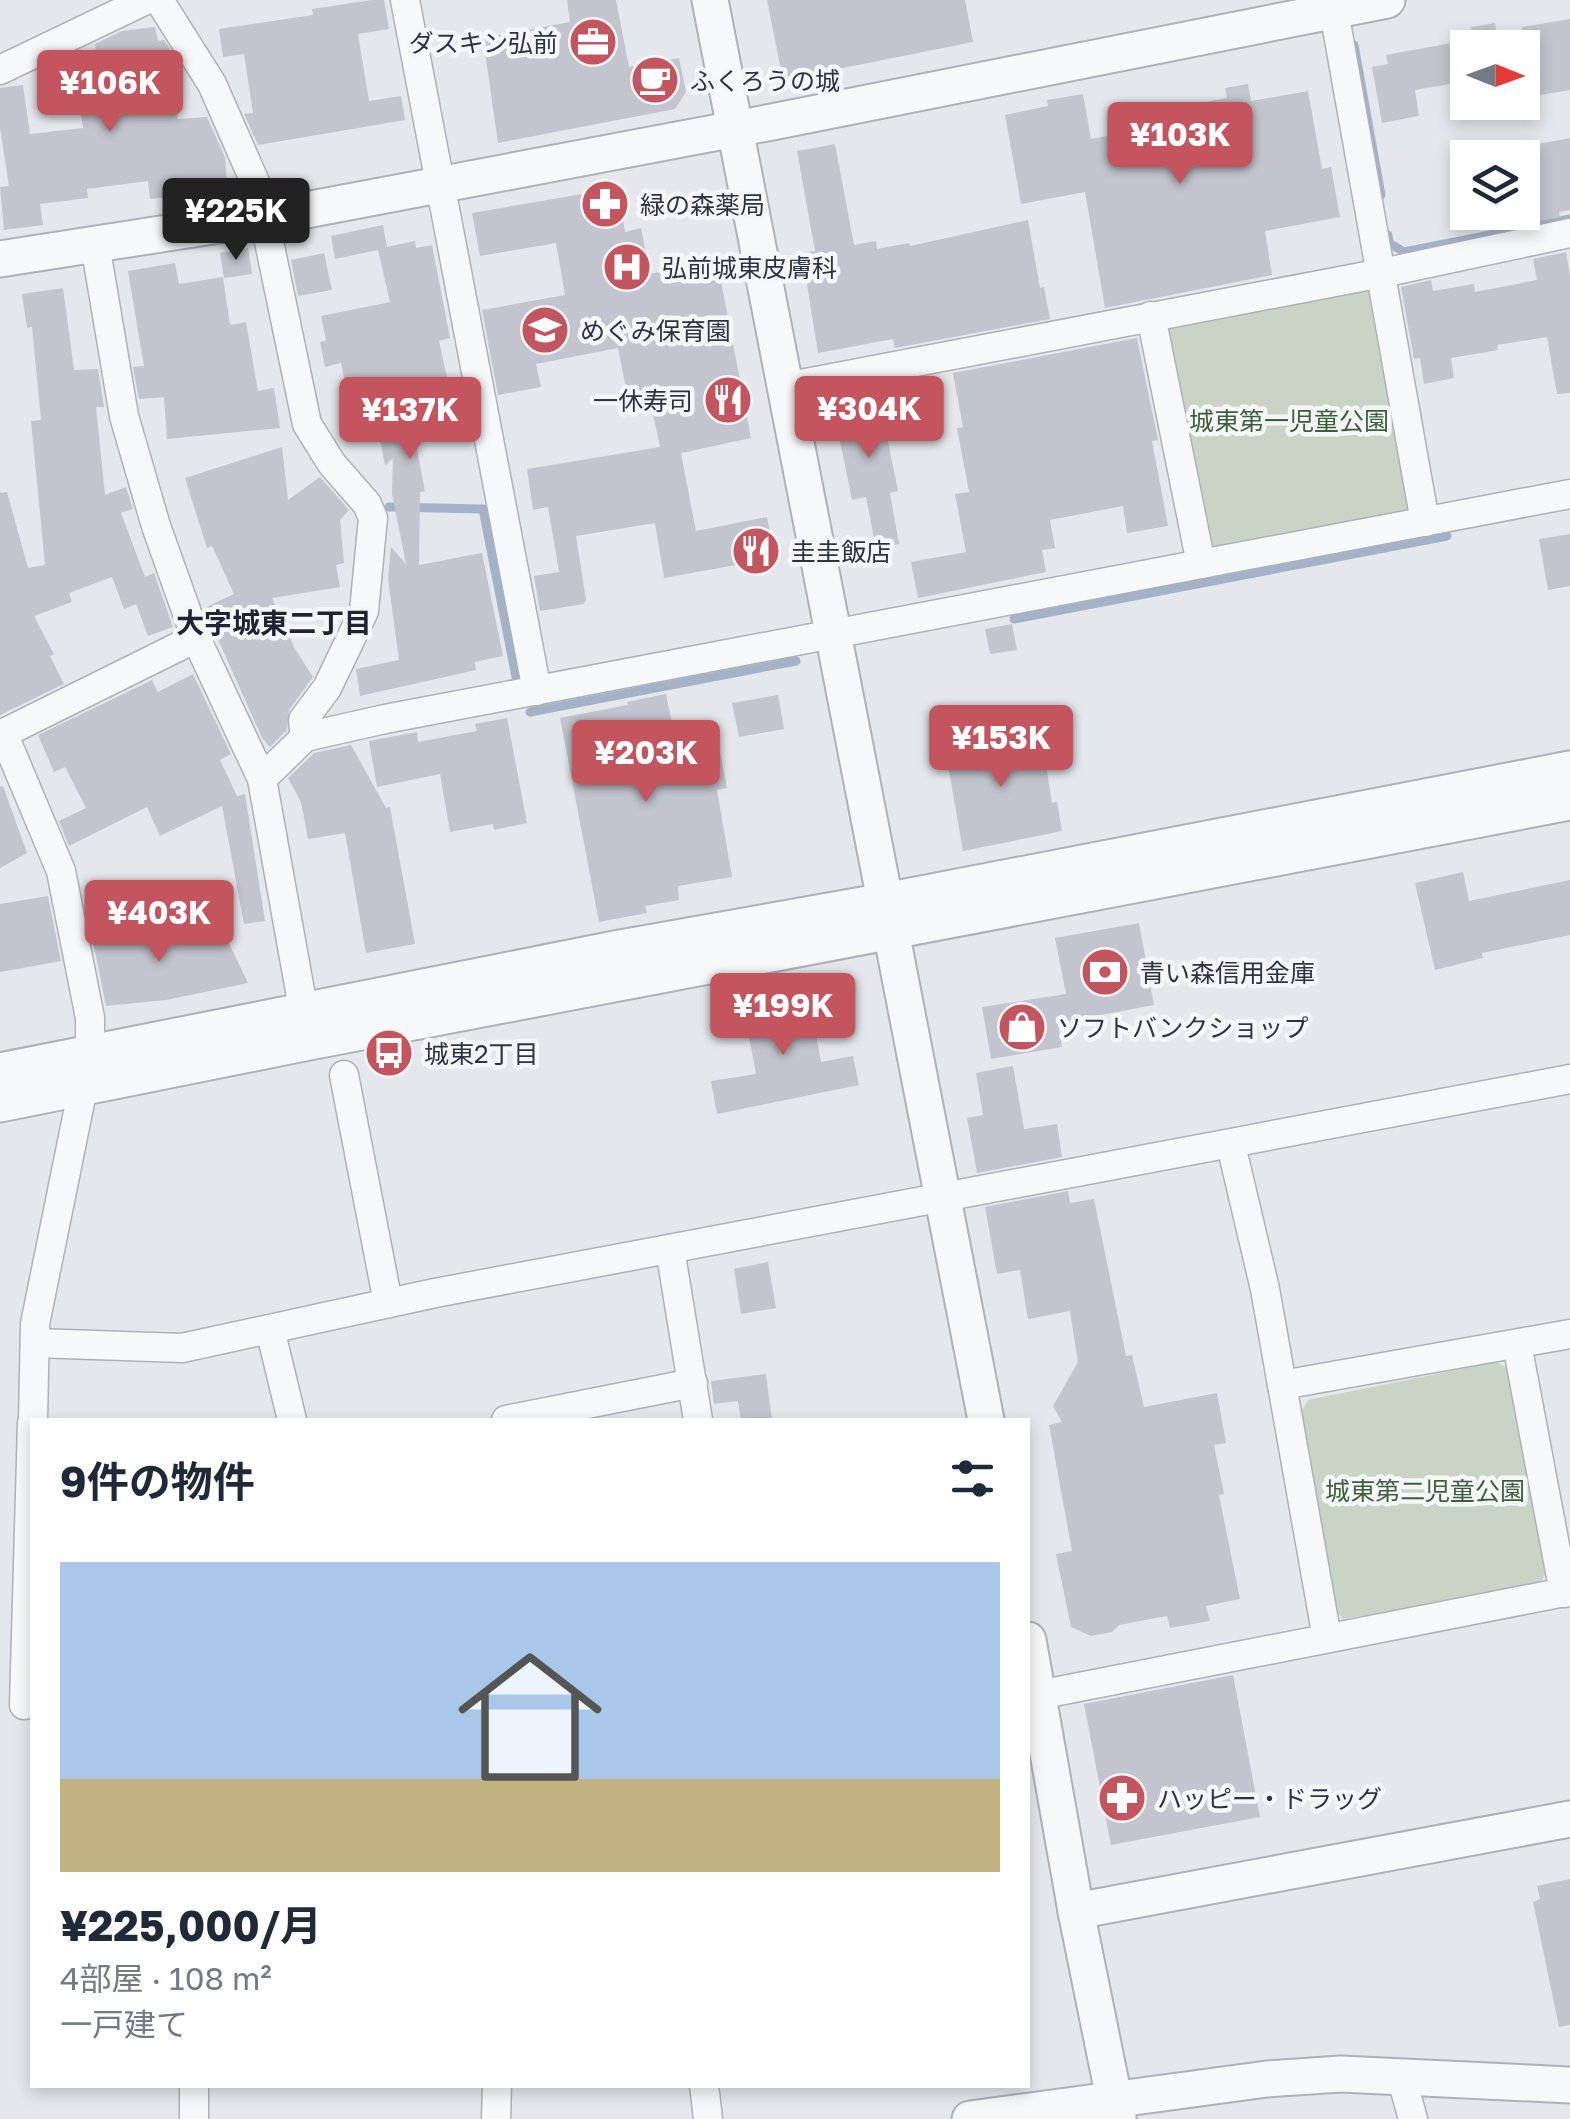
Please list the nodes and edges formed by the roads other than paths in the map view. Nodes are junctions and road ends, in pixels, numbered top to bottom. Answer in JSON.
{"nodes":[{"id":1,"x":146,"y":0,"type":"edge"},
{"id":2,"x":159,"y":0,"type":"edge"},
{"id":3,"x":405,"y":0,"type":"edge"},
{"id":4,"x":710,"y":0,"type":"edge"},
{"id":5,"x":1387,"y":0,"type":"edge"},
{"id":6,"x":1333,"y":5,"type":"edge"},
{"id":7,"x":0,"y":70,"type":"edge"},
{"id":8,"x":733,"y":129,"type":"junction"},
{"id":9,"x":440,"y":185,"type":"junction"},
{"id":10,"x":264,"y":218,"type":"junction"},
{"id":11,"x":1570,"y":233,"type":"edge"},
{"id":12,"x":95,"y":244,"type":"junction"},
{"id":13,"x":0,"y":259,"type":"edge"},
{"id":14,"x":1382,"y":272,"type":"junction"},
{"id":15,"x":1151,"y":316,"type":"junction"},
{"id":16,"x":784,"y":387,"type":"junction"},
{"id":17,"x":1570,"y":494,"type":"edge"},
{"id":18,"x":1426,"y":522,"type":"junction"},
{"id":19,"x":1201,"y":564,"type":"junction"},
{"id":20,"x":832,"y":634,"type":"junction"},
{"id":21,"x":196,"y":638,"type":"junction"},
{"id":22,"x":537,"y":692,"type":"junction"},
{"id":23,"x":2,"y":734,"type":"edge"},
{"id":24,"x":306,"y":736,"type":"junction"},
{"id":25,"x":1570,"y":769,"type":"edge"},
{"id":26,"x":262,"y":779,"type":"junction"},
{"id":27,"x":1570,"y":802,"type":"edge"},
{"id":28,"x":888,"y":916,"type":"junction"},
{"id":29,"x":306,"y":1027,"type":"junction"},
{"id":30,"x":90,"y":1054,"type":"junction"},
{"id":31,"x":0,"y":1070,"type":"edge"},
{"id":32,"x":344,"y":1075,"type":"dead end"},
{"id":33,"x":1570,"y":1079,"type":"edge"},
{"id":34,"x":82,"y":1088,"type":"junction"},
{"id":35,"x":0,"y":1104,"type":"edge"},
{"id":36,"x":1231,"y":1145,"type":"junction"},
{"id":37,"x":943,"y":1197,"type":"junction"},
{"id":38,"x":670,"y":1249,"type":"junction"},
{"id":39,"x":388,"y":1303,"type":"junction"},
{"id":40,"x":270,"y":1329,"type":"junction"},
{"id":41,"x":1570,"y":1334,"type":"edge"},
{"id":42,"x":35,"y":1343,"type":"junction"},
{"id":43,"x":1518,"y":1344,"type":"junction"},
{"id":44,"x":693,"y":1383,"type":"junction"},
{"id":45,"x":1282,"y":1385,"type":"junction"},
{"id":46,"x":32,"y":1418,"type":"edge"},
{"id":47,"x":292,"y":1418,"type":"edge"},
{"id":48,"x":516,"y":1418,"type":"edge"},
{"id":49,"x":698,"y":1418,"type":"edge"},
{"id":50,"x":986,"y":1418,"type":"edge"},
{"id":51,"x":30,"y":1466,"type":"edge"},
{"id":52,"x":1567,"y":1592,"type":"edge"},
{"id":53,"x":1327,"y":1638,"type":"junction"},
{"id":54,"x":1030,"y":1662,"type":"edge"},
{"id":55,"x":1033,"y":1696,"type":"edge"},
{"id":56,"x":19,"y":1708,"type":"edge"},
{"id":57,"x":1570,"y":1818,"type":"edge"},
{"id":58,"x":1076,"y":1911,"type":"junction"},
{"id":59,"x":1401,"y":2076,"type":"junction"},
{"id":60,"x":1570,"y":2085,"type":"edge"},
{"id":61,"x":194,"y":2088,"type":"edge"},
{"id":62,"x":497,"y":2088,"type":"edge"},
{"id":63,"x":704,"y":2088,"type":"edge"},
{"id":64,"x":1116,"y":2108,"type":"edge"},
{"id":65,"x":194,"y":2119,"type":"edge"},
{"id":66,"x":496,"y":2119,"type":"edge"},
{"id":67,"x":708,"y":2119,"type":"edge"},
{"id":68,"x":970,"y":2119,"type":"edge"},
{"id":69,"x":1412,"y":2119,"type":"edge"}],
"edges":[{"from":1,"to":7,"type":"street"},
{"from":2,"to":10,"type":"street"},
{"from":3,"to":9,"type":"street"},
{"from":4,"to":8,"type":"street"},
{"from":5,"to":6,"type":"street"},
{"from":6,"to":8,"type":"street"},
{"from":6,"to":14,"type":"street"},
{"from":8,"to":9,"type":"street"},
{"from":8,"to":16,"type":"street"},
{"from":9,"to":10,"type":"street"},
{"from":9,"to":22,"type":"street"},
{"from":10,"to":12,"type":"street"},
{"from":10,"to":24,"type":"street"},
{"from":11,"to":14,"type":"street"},
{"from":12,"to":13,"type":"street"},
{"from":12,"to":21,"type":"street"},
{"from":14,"to":15,"type":"street"},
{"from":14,"to":18,"type":"street"},
{"from":15,"to":16,"type":"street"},
{"from":15,"to":19,"type":"street"},
{"from":16,"to":20,"type":"street"},
{"from":17,"to":18,"type":"street"},
{"from":18,"to":19,"type":"street"},
{"from":19,"to":20,"type":"street"},
{"from":20,"to":22,"type":"street"},
{"from":20,"to":28,"type":"street"},
{"from":21,"to":23,"type":"street"},
{"from":21,"to":26,"type":"street"},
{"from":22,"to":24,"type":"street"},
{"from":23,"to":30,"type":"street"},
{"from":24,"to":26,"type":"street"},
{"from":25,"to":28,"type":"street"},
{"from":26,"to":29,"type":"street"},
{"from":27,"to":28,"type":"street"},
{"from":28,"to":29,"type":"street"},
{"from":28,"to":37,"type":"street"},
{"from":29,"to":30,"type":"street"},
{"from":29,"to":34,"type":"street"},
{"from":30,"to":31,"type":"street"},
{"from":30,"to":34,"type":"street"},
{"from":32,"to":39,"type":"street"},
{"from":33,"to":36,"type":"street"},
{"from":34,"to":35,"type":"street"},
{"from":34,"to":42,"type":"street"},
{"from":36,"to":37,"type":"street"},
{"from":36,"to":45,"type":"street"},
{"from":37,"to":38,"type":"street"},
{"from":37,"to":50,"type":"street"},
{"from":38,"to":39,"type":"street"},
{"from":38,"to":44,"type":"street"},
{"from":39,"to":40,"type":"street"},
{"from":40,"to":42,"type":"street"},
{"from":40,"to":47,"type":"street"},
{"from":41,"to":43,"type":"street"},
{"from":42,"to":46,"type":"street"},
{"from":43,"to":45,"type":"street"},
{"from":43,"to":52,"type":"street"},
{"from":44,"to":48,"type":"street"},
{"from":44,"to":49,"type":"street"},
{"from":45,"to":53,"type":"street"},
{"from":51,"to":56,"type":"street"},
{"from":52,"to":53,"type":"street"},
{"from":53,"to":55,"type":"street"},
{"from":54,"to":55,"type":"street"},
{"from":55,"to":58,"type":"street"},
{"from":57,"to":58,"type":"street"},
{"from":58,"to":64,"type":"street"},
{"from":59,"to":60,"type":"street"},
{"from":59,"to":64,"type":"street"},
{"from":59,"to":69,"type":"street"},
{"from":61,"to":65,"type":"street"},
{"from":62,"to":66,"type":"street"},
{"from":63,"to":67,"type":"street"},
{"from":64,"to":68,"type":"street"}]}
